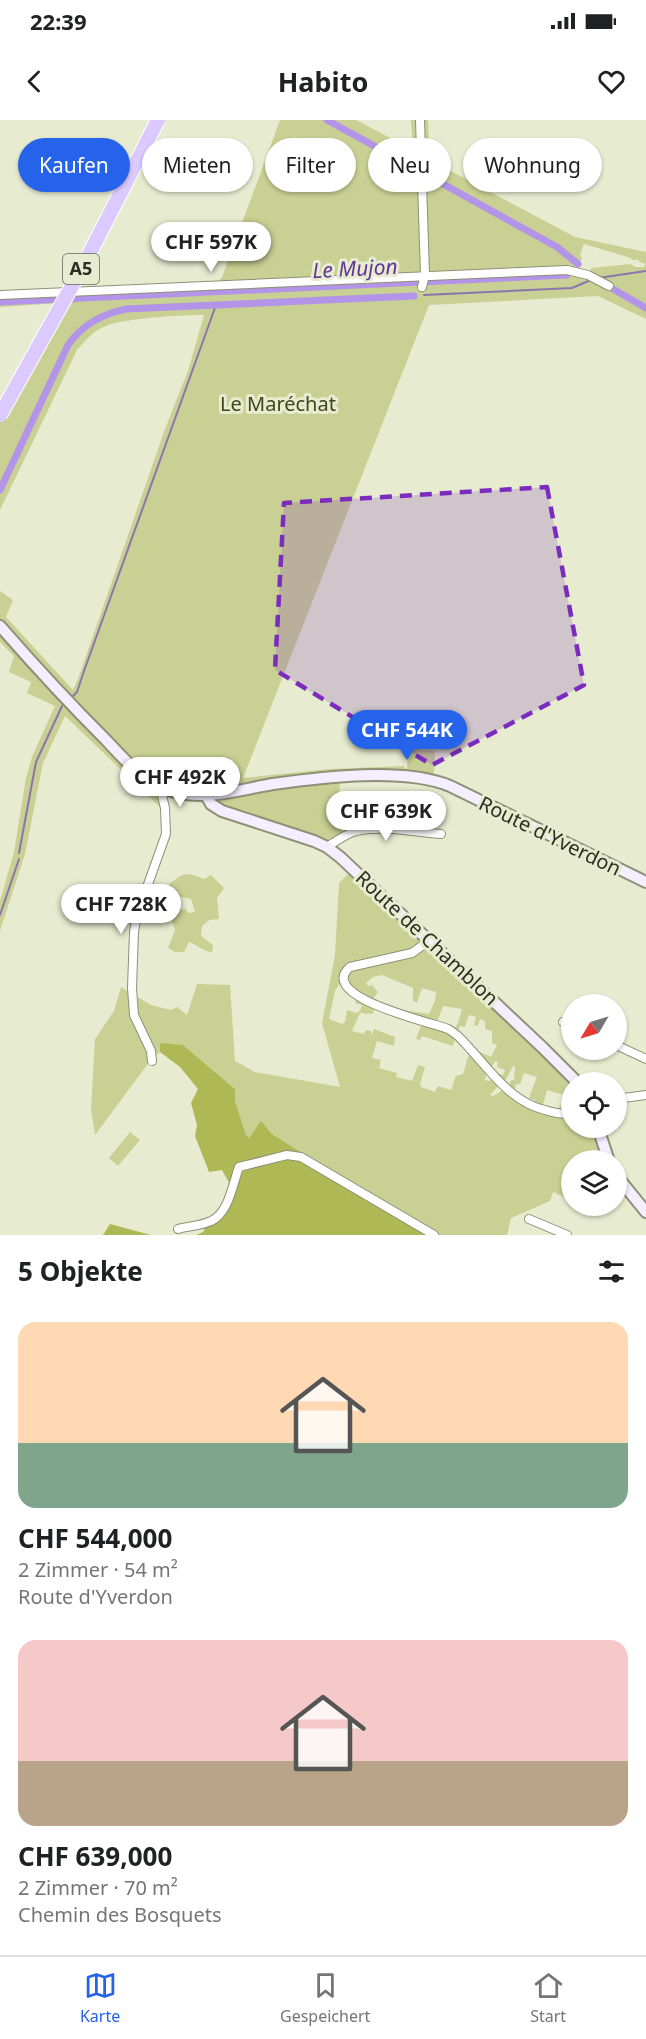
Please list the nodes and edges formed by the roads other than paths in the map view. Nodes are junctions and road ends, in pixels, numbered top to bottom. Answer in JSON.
{"nodes":[{"id":1,"x":147,"y":120,"type":"edge"},
{"id":2,"x":158,"y":120,"type":"edge"},
{"id":3,"x":420,"y":120,"type":"edge"},
{"id":4,"x":425,"y":275,"type":"junction"},
{"id":5,"x":609,"y":286,"type":"dead end"},
{"id":6,"x":422,"y":287,"type":"dead end"},
{"id":7,"x":0,"y":295,"type":"edge"},
{"id":8,"x":0,"y":397,"type":"edge"},
{"id":9,"x":0,"y":415,"type":"edge"},
{"id":10,"x":0,"y":626,"type":"edge"},
{"id":11,"x":160,"y":787,"type":"junction"},
{"id":12,"x":206,"y":795,"type":"junction"},
{"id":13,"x":441,"y":834,"type":"dead end"},
{"id":14,"x":327,"y":847,"type":"junction"},
{"id":15,"x":646,"y":882,"type":"edge"},
{"id":16,"x":425,"y":937,"type":"junction"},
{"id":17,"x":627,"y":1050,"type":"edge"},
{"id":18,"x":646,"y":1059,"type":"edge"},
{"id":19,"x":152,"y":1061,"type":"dead end"},
{"id":20,"x":566,"y":1072,"type":"edge"},
{"id":21,"x":646,"y":1095,"type":"edge"},
{"id":22,"x":627,"y":1098,"type":"edge"},
{"id":23,"x":561,"y":1114,"type":"edge"},
{"id":24,"x":627,"y":1188,"type":"edge"},
{"id":25,"x":646,"y":1212,"type":"edge"},
{"id":26,"x":529,"y":1219,"type":"dead end"},
{"id":27,"x":178,"y":1229,"type":"dead end"},
{"id":28,"x":434,"y":1235,"type":"edge"},
{"id":29,"x":567,"y":1235,"type":"edge"}],
"edges":[{"from":1,"to":8,"type":"highway","number":"A5"},
{"from":2,"to":9,"type":"highway","number":"A5","bridge":true},
{"from":3,"to":4,"type":"street"},
{"from":4,"to":5,"type":"street"},
{"from":4,"to":6,"type":"street"},
{"from":4,"to":7,"type":"street"},
{"from":10,"to":11,"type":"main road"},
{"from":11,"to":12,"type":"main road"},
{"from":11,"to":19,"type":"street"},
{"from":12,"to":14,"type":"main road","name":"Route de Chamblon"},
{"from":12,"to":15,"type":"main road","name":"Route d'Yverdon"},
{"from":13,"to":14,"type":"street"},
{"from":14,"to":16,"type":"main road","name":"Route de Chamblon"},
{"from":16,"to":20,"type":"main road","name":"Route de Chamblon"},
{"from":16,"to":23,"type":"street"},
{"from":17,"to":18,"type":"street"},
{"from":21,"to":22,"type":"street"},
{"from":24,"to":25,"type":"main road"},
{"from":26,"to":29,"type":"street"},
{"from":27,"to":28,"type":"street"}]}
